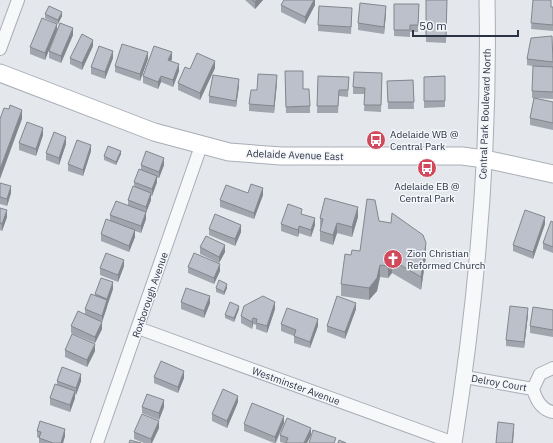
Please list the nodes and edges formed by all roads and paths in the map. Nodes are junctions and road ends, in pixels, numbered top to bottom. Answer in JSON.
{"nodes":[{"id":1,"x":18,"y":0,"type":"edge"},
{"id":2,"x":487,"y":0,"type":"edge"},
{"id":3,"x":0,"y":50,"type":"edge"},
{"id":4,"x":0,"y":73,"type":"edge"},
{"id":5,"x":201,"y":146,"type":"junction"},
{"id":6,"x":485,"y":159,"type":"junction"},
{"id":7,"x":553,"y":174,"type":"edge"},
{"id":8,"x":138,"y":328,"type":"junction"},
{"id":9,"x":553,"y":368,"type":"edge"},
{"id":10,"x":465,"y":377,"type":"junction"},
{"id":11,"x":533,"y":389,"type":"junction"},
{"id":12,"x":553,"y":412,"type":"edge"},
{"id":13,"x":97,"y":443,"type":"edge"},
{"id":14,"x":454,"y":443,"type":"edge"}],
"edges":[{"from":1,"to":3,"type":"street"},
{"from":2,"to":6,"type":"street","name":"Central Park Boulevard North"},
{"from":4,"to":5,"type":"main road","name":"Adelaide Avenue East"},
{"from":5,"to":6,"type":"main road","name":"Adelaide Avenue East"},
{"from":5,"to":8,"type":"street","name":"Roxborough Avenue"},
{"from":6,"to":7,"type":"main road","name":"Adelaide Avenue East"},
{"from":6,"to":10,"type":"street","name":"Central Park Boulevard North"},
{"from":8,"to":13,"type":"street","name":"Roxborough Avenue"},
{"from":8,"to":14,"type":"street","name":"Westminster Avenue"},
{"from":9,"to":11,"type":"street","name":"Delroy Court"},
{"from":10,"to":11,"type":"street","name":"Delroy Court"},
{"from":10,"to":14,"type":"street","name":"Central Park Boulevard North"},
{"from":11,"to":12,"type":"street","name":"Delroy Court"}]}
